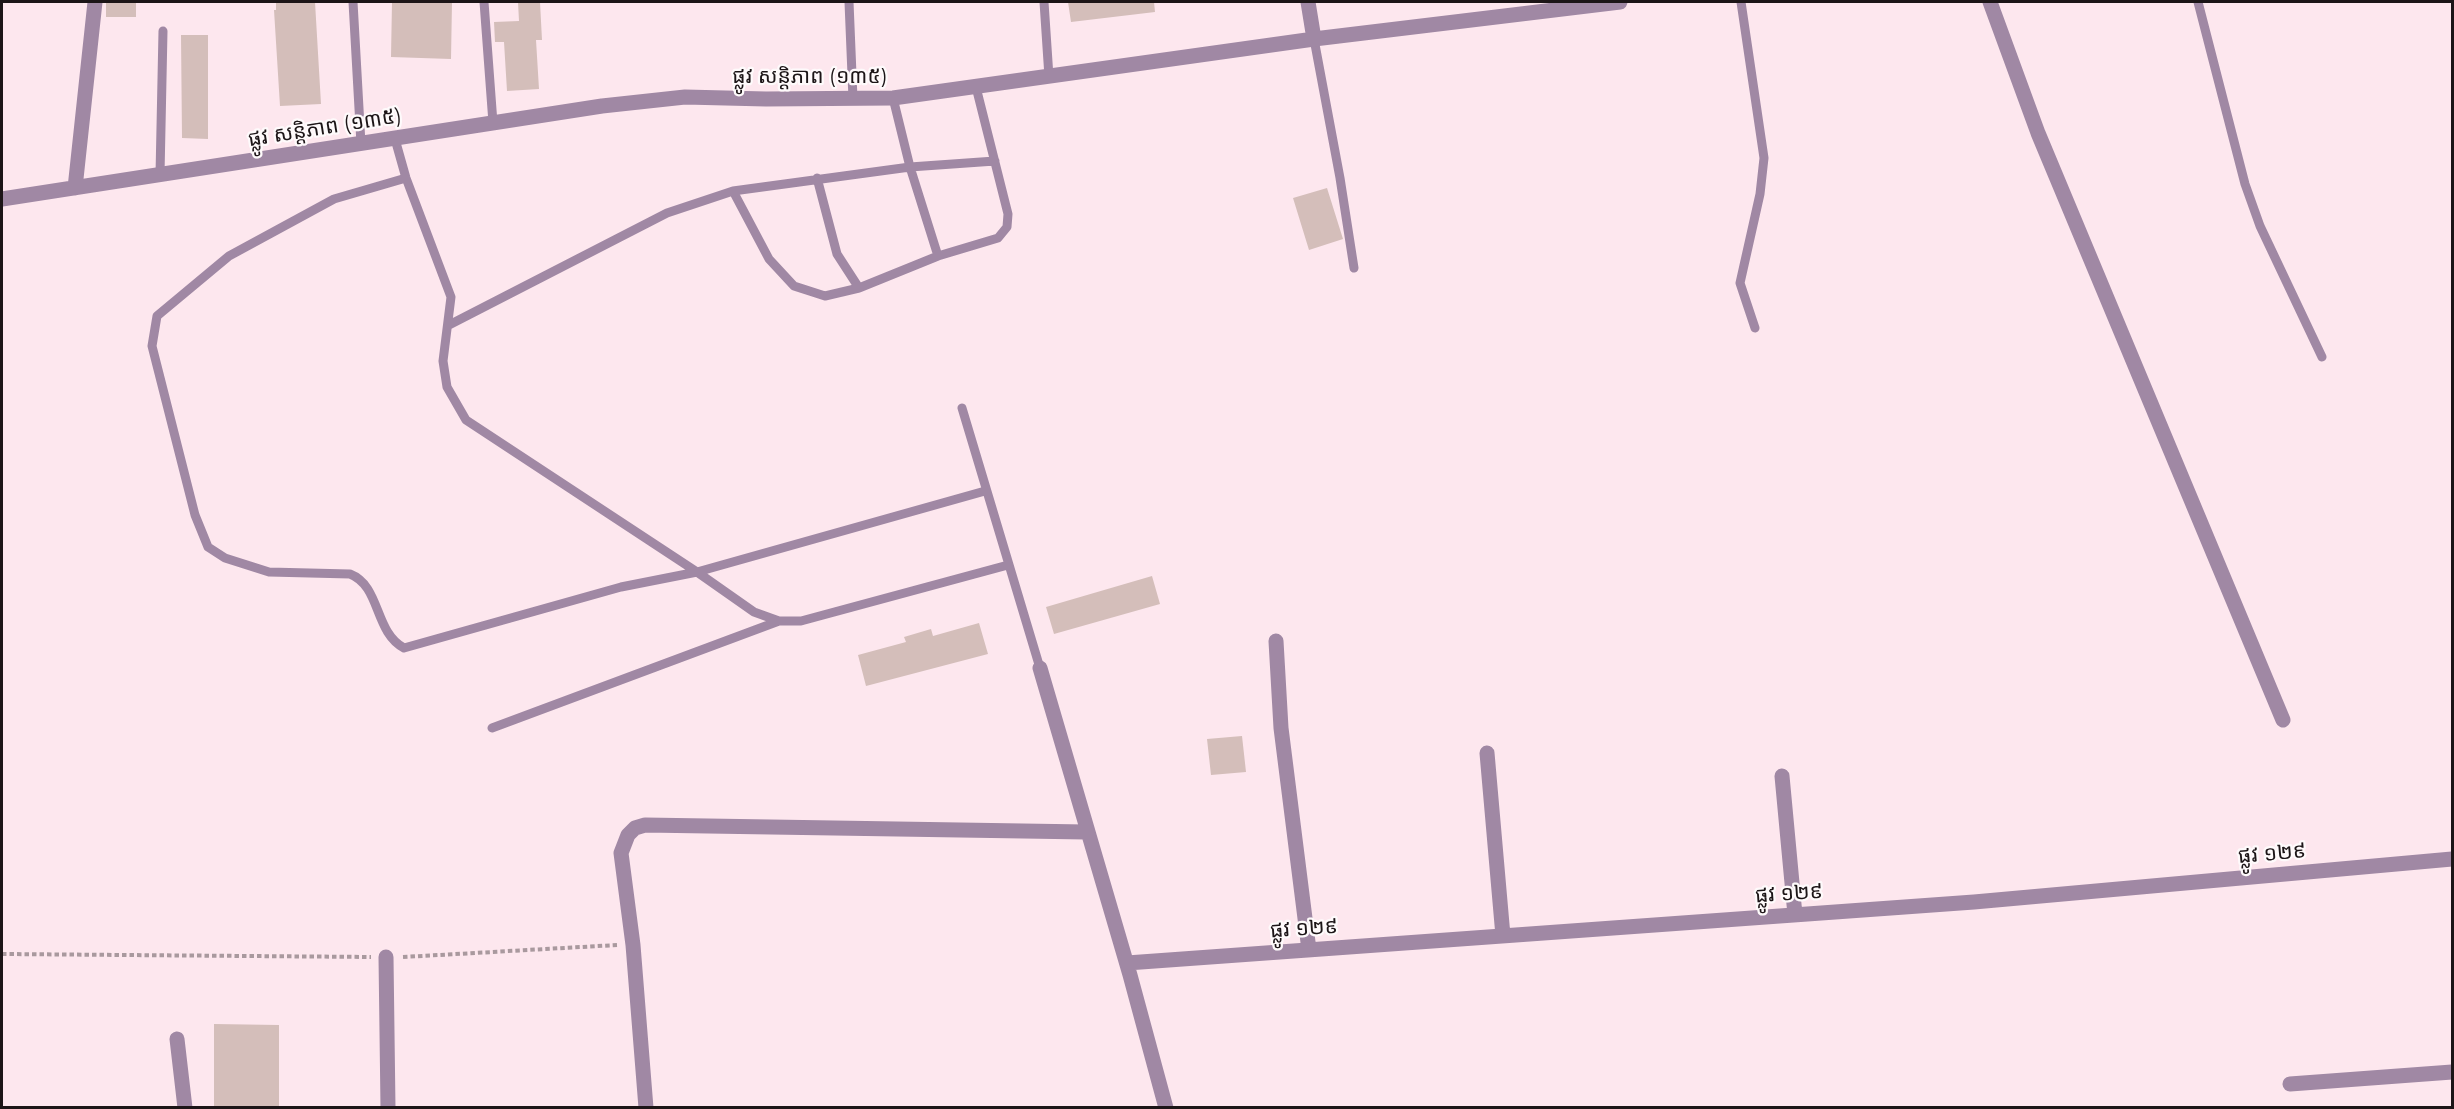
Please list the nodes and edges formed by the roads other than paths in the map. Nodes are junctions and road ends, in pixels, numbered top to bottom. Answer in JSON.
{"nodes":[{"id":1,"x":95,"y":2,"type":"edge"},
{"id":2,"x":352,"y":2,"type":"edge"},
{"id":3,"x":484,"y":2,"type":"edge"},
{"id":4,"x":849,"y":2,"type":"edge"},
{"id":5,"x":1044,"y":2,"type":"edge"},
{"id":6,"x":1308,"y":2,"type":"edge"},
{"id":7,"x":1610,"y":2,"type":"edge"},
{"id":8,"x":1741,"y":2,"type":"edge"},
{"id":9,"x":1990,"y":2,"type":"edge"},
{"id":10,"x":2198,"y":2,"type":"edge"},
{"id":11,"x":163,"y":31,"type":"dead end"},
{"id":12,"x":1314,"y":39,"type":"junction"},
{"id":13,"x":1049,"y":77,"type":"junction"},
{"id":14,"x":976,"y":87,"type":"junction"},
{"id":15,"x":892,"y":98,"type":"junction"},
{"id":16,"x":853,"y":99,"type":"junction"},
{"id":17,"x":493,"y":123,"type":"junction"},
{"id":18,"x":395,"y":139,"type":"junction"},
{"id":19,"x":361,"y":144,"type":"junction"},
{"id":20,"x":995,"y":162,"type":"junction"},
{"id":21,"x":910,"y":167,"type":"junction"},
{"id":22,"x":160,"y":175,"type":"junction"},
{"id":23,"x":406,"y":178,"type":"junction"},
{"id":24,"x":817,"y":178,"type":"junction"},
{"id":25,"x":75,"y":188,"type":"junction"},
{"id":26,"x":733,"y":191,"type":"junction"},
{"id":27,"x":2,"y":199,"type":"edge"},
{"id":28,"x":938,"y":256,"type":"junction"},
{"id":29,"x":1354,"y":268,"type":"dead end"},
{"id":30,"x":859,"y":288,"type":"junction"},
{"id":31,"x":449,"y":325,"type":"junction"},
{"id":32,"x":1755,"y":328,"type":"dead end"},
{"id":33,"x":2322,"y":357,"type":"dead end"},
{"id":34,"x":962,"y":408,"type":"dead end"},
{"id":35,"x":985,"y":491,"type":"junction"},
{"id":36,"x":1008,"y":565,"type":"junction"},
{"id":37,"x":697,"y":572,"type":"junction"},
{"id":38,"x":779,"y":621,"type":"junction"},
{"id":39,"x":1276,"y":641,"type":"dead end"},
{"id":40,"x":1040,"y":668,"type":"joint"},
{"id":41,"x":2283,"y":720,"type":"dead end"},
{"id":42,"x":492,"y":728,"type":"dead end"},
{"id":43,"x":1486,"y":753,"type":"dead end"},
{"id":44,"x":1782,"y":776,"type":"dead end"},
{"id":45,"x":1086,"y":832,"type":"junction"},
{"id":46,"x":2452,"y":859,"type":"edge"},
{"id":47,"x":1795,"y":915,"type":"junction"},
{"id":48,"x":1503,"y":936,"type":"junction"},
{"id":49,"x":1309,"y":950,"type":"junction"},
{"id":50,"x":386,"y":957,"type":"road end"},
{"id":51,"x":1127,"y":963,"type":"junction"},
{"id":52,"x":177,"y":1039,"type":"dead end"},
{"id":53,"x":2452,"y":1072,"type":"edge"},
{"id":54,"x":2290,"y":1084,"type":"dead end"},
{"id":55,"x":184,"y":1107,"type":"edge"},
{"id":56,"x":388,"y":1107,"type":"edge"},
{"id":57,"x":646,"y":1107,"type":"edge"},
{"id":58,"x":1166,"y":1107,"type":"edge"}],
"edges":[{"from":1,"to":25,"type":"street"},
{"from":2,"to":19,"type":"lane"},
{"from":3,"to":17,"type":"lane"},
{"from":4,"to":16,"type":"lane"},
{"from":5,"to":13,"type":"lane"},
{"from":6,"to":12,"type":"street"},
{"from":7,"to":12,"type":"street","name":"ផ្លូវ សន្តិភាព (១៣៥)"},
{"from":8,"to":32,"type":"lane"},
{"from":9,"to":41,"type":"street"},
{"from":10,"to":33,"type":"lane"},
{"from":11,"to":22,"type":"lane"},
{"from":12,"to":13,"type":"street","name":"ផ្លូវ សន្តិភាព (១៣៥)"},
{"from":12,"to":29,"type":"lane"},
{"from":13,"to":14,"type":"street","name":"ផ្លូវ សន្តិភាព (១៣៥)"},
{"from":14,"to":15,"type":"street","name":"ផ្លូវ សន្តិភាព (១៣៥)"},
{"from":14,"to":20,"type":"lane"},
{"from":15,"to":16,"type":"street","name":"ផ្លូវ សន្តិភាព (១៣៥)"},
{"from":15,"to":21,"type":"lane"},
{"from":16,"to":17,"type":"street","name":"ផ្លូវ សន្តិភាព (១៣៥)"},
{"from":17,"to":18,"type":"street","name":"ផ្លូវ សន្តិភាព (១៣៥)"},
{"from":18,"to":19,"type":"street","name":"ផ្លូវ សន្តិភាព (១៣៥)"},
{"from":18,"to":23,"type":"lane"},
{"from":19,"to":22,"type":"street","name":"ផ្លូវ សន្តិភាព (១៣៥)"},
{"from":20,"to":21,"type":"lane"},
{"from":20,"to":28,"type":"lane"},
{"from":21,"to":24,"type":"lane"},
{"from":21,"to":28,"type":"lane"},
{"from":22,"to":25,"type":"street","name":"ផ្លូវ សន្តិភាព (១៣៥)"},
{"from":23,"to":31,"type":"lane"},
{"from":23,"to":37,"type":"lane"},
{"from":24,"to":26,"type":"lane"},
{"from":24,"to":30,"type":"lane"},
{"from":25,"to":27,"type":"street","name":"ផ្លូវ សន្តិភាព (១៣៥)"},
{"from":26,"to":30,"type":"lane"},
{"from":26,"to":31,"type":"lane"},
{"from":28,"to":30,"type":"lane"},
{"from":31,"to":37,"type":"lane"},
{"from":34,"to":35,"type":"lane"},
{"from":35,"to":36,"type":"lane"},
{"from":35,"to":37,"type":"lane"},
{"from":36,"to":38,"type":"lane"},
{"from":36,"to":40,"type":"lane"},
{"from":37,"to":38,"type":"lane"},
{"from":38,"to":42,"type":"lane"},
{"from":39,"to":49,"type":"street"},
{"from":40,"to":45,"type":"street"},
{"from":43,"to":48,"type":"street"},
{"from":44,"to":47,"type":"street"},
{"from":45,"to":51,"type":"street"},
{"from":45,"to":57,"type":"street"},
{"from":46,"to":47,"type":"street","name":"ផ្លូវ ១២៩"},
{"from":47,"to":48,"type":"street","name":"ផ្លូវ ១២៩"},
{"from":48,"to":49,"type":"street","name":"ផ្លូវ ១២៩"},
{"from":49,"to":51,"type":"street","name":"ផ្លូវ ១២៩"},
{"from":50,"to":56,"type":"street"},
{"from":51,"to":58,"type":"street"},
{"from":52,"to":55,"type":"street"},
{"from":53,"to":54,"type":"street"}]}
